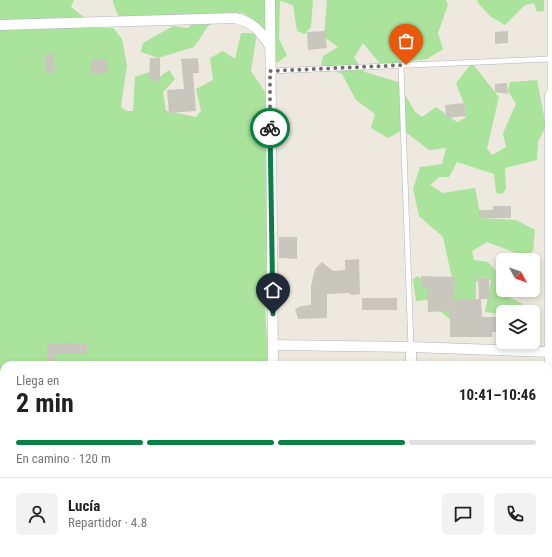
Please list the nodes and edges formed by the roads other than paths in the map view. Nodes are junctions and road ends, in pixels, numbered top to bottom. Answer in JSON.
{"nodes":[{"id":1,"x":270,"y":0,"type":"edge"},
{"id":2,"x":550,"y":0,"type":"edge"},
{"id":3,"x":0,"y":25,"type":"edge"},
{"id":4,"x":270,"y":46,"type":"junction"},
{"id":5,"x":550,"y":59,"type":"junction"},
{"id":6,"x":401,"y":65,"type":"junction"},
{"id":7,"x":270,"y":71,"type":"junction"},
{"id":8,"x":550,"y":95,"type":"joint"},
{"id":9,"x":273,"y":345,"type":"junction"},
{"id":10,"x":411,"y":347,"type":"junction"},
{"id":11,"x":550,"y":352,"type":"junction"},
{"id":12,"x":273,"y":361,"type":"edge"},
{"id":13,"x":411,"y":361,"type":"edge"},
{"id":14,"x":550,"y":361,"type":"edge"},
{"id":15,"x":552,"y":490,"type":"edge"},
{"id":16,"x":552,"y":499,"type":"edge"}],
"edges":[{"from":1,"to":4,"type":"street"},
{"from":2,"to":5,"type":"lane"},
{"from":3,"to":4,"type":"street"},
{"from":4,"to":7,"type":"street"},
{"from":5,"to":6,"type":"lane"},
{"from":5,"to":8,"type":"lane"},
{"from":6,"to":7,"type":"lane"},
{"from":6,"to":10,"type":"lane"},
{"from":7,"to":9,"type":"street"},
{"from":8,"to":11,"type":"street"},
{"from":9,"to":10,"type":"street"},
{"from":9,"to":12,"type":"street"},
{"from":10,"to":11,"type":"street"},
{"from":10,"to":13,"type":"street"},
{"from":11,"to":14,"type":"street"},
{"from":15,"to":16,"type":"street"}]}
